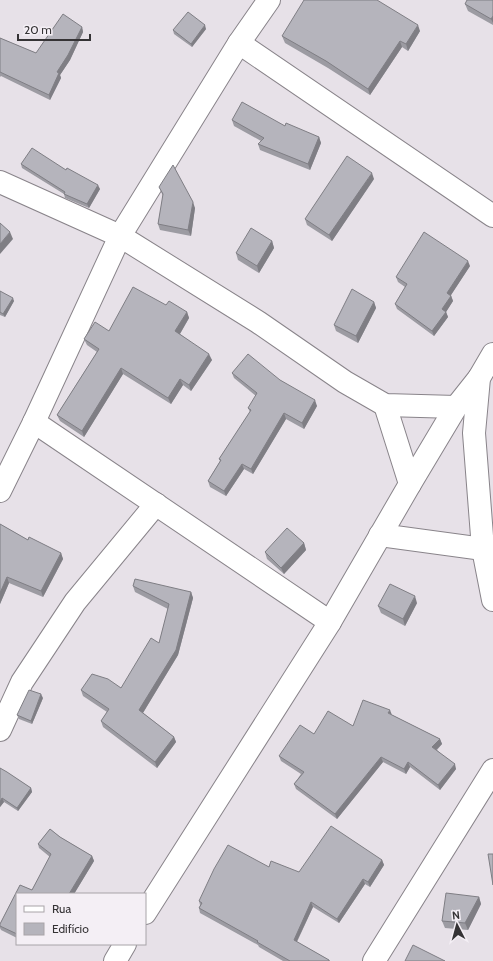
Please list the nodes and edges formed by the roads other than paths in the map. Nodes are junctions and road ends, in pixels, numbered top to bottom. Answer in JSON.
{"nodes":[{"id":1,"x":269,"y":0,"type":"edge"},
{"id":2,"x":239,"y":43,"type":"junction"},
{"id":3,"x":0,"y":182,"type":"edge"},
{"id":4,"x":493,"y":216,"type":"edge"},
{"id":5,"x":120,"y":236,"type":"junction"},
{"id":6,"x":493,"y":354,"type":"edge"},
{"id":7,"x":478,"y":378,"type":"junction"},
{"id":8,"x":385,"y":405,"type":"junction"},
{"id":9,"x":456,"y":407,"type":"junction"},
{"id":10,"x":34,"y":422,"type":"junction"},
{"id":11,"x":410,"y":484,"type":"junction"},
{"id":12,"x":0,"y":491,"type":"edge"},
{"id":13,"x":156,"y":504,"type":"junction"},
{"id":14,"x":380,"y":535,"type":"junction"},
{"id":15,"x":484,"y":549,"type":"junction"},
{"id":16,"x":493,"y":600,"type":"edge"},
{"id":17,"x":330,"y":622,"type":"junction"},
{"id":18,"x":0,"y":730,"type":"edge"},
{"id":19,"x":493,"y":770,"type":"edge"},
{"id":20,"x":146,"y":911,"type":"edge"},
{"id":21,"x":124,"y":945,"type":"edge"},
{"id":22,"x":115,"y":961,"type":"edge"},
{"id":23,"x":374,"y":961,"type":"edge"}],
"edges":[{"from":1,"to":2,"type":"street"},
{"from":2,"to":4,"type":"street"},
{"from":2,"to":5,"type":"street"},
{"from":3,"to":5,"type":"street"},
{"from":5,"to":8,"type":"street"},
{"from":5,"to":10,"type":"street"},
{"from":6,"to":7,"type":"street"},
{"from":7,"to":9,"type":"street"},
{"from":7,"to":15,"type":"street"},
{"from":8,"to":9,"type":"street"},
{"from":8,"to":11,"type":"street"},
{"from":9,"to":11,"type":"street"},
{"from":10,"to":12,"type":"street"},
{"from":10,"to":13,"type":"street"},
{"from":11,"to":14,"type":"street"},
{"from":13,"to":17,"type":"street"},
{"from":13,"to":18,"type":"street"},
{"from":14,"to":15,"type":"street"},
{"from":14,"to":17,"type":"street"},
{"from":15,"to":16,"type":"street"},
{"from":17,"to":20,"type":"street"},
{"from":19,"to":23,"type":"street"},
{"from":21,"to":22,"type":"street"}]}
